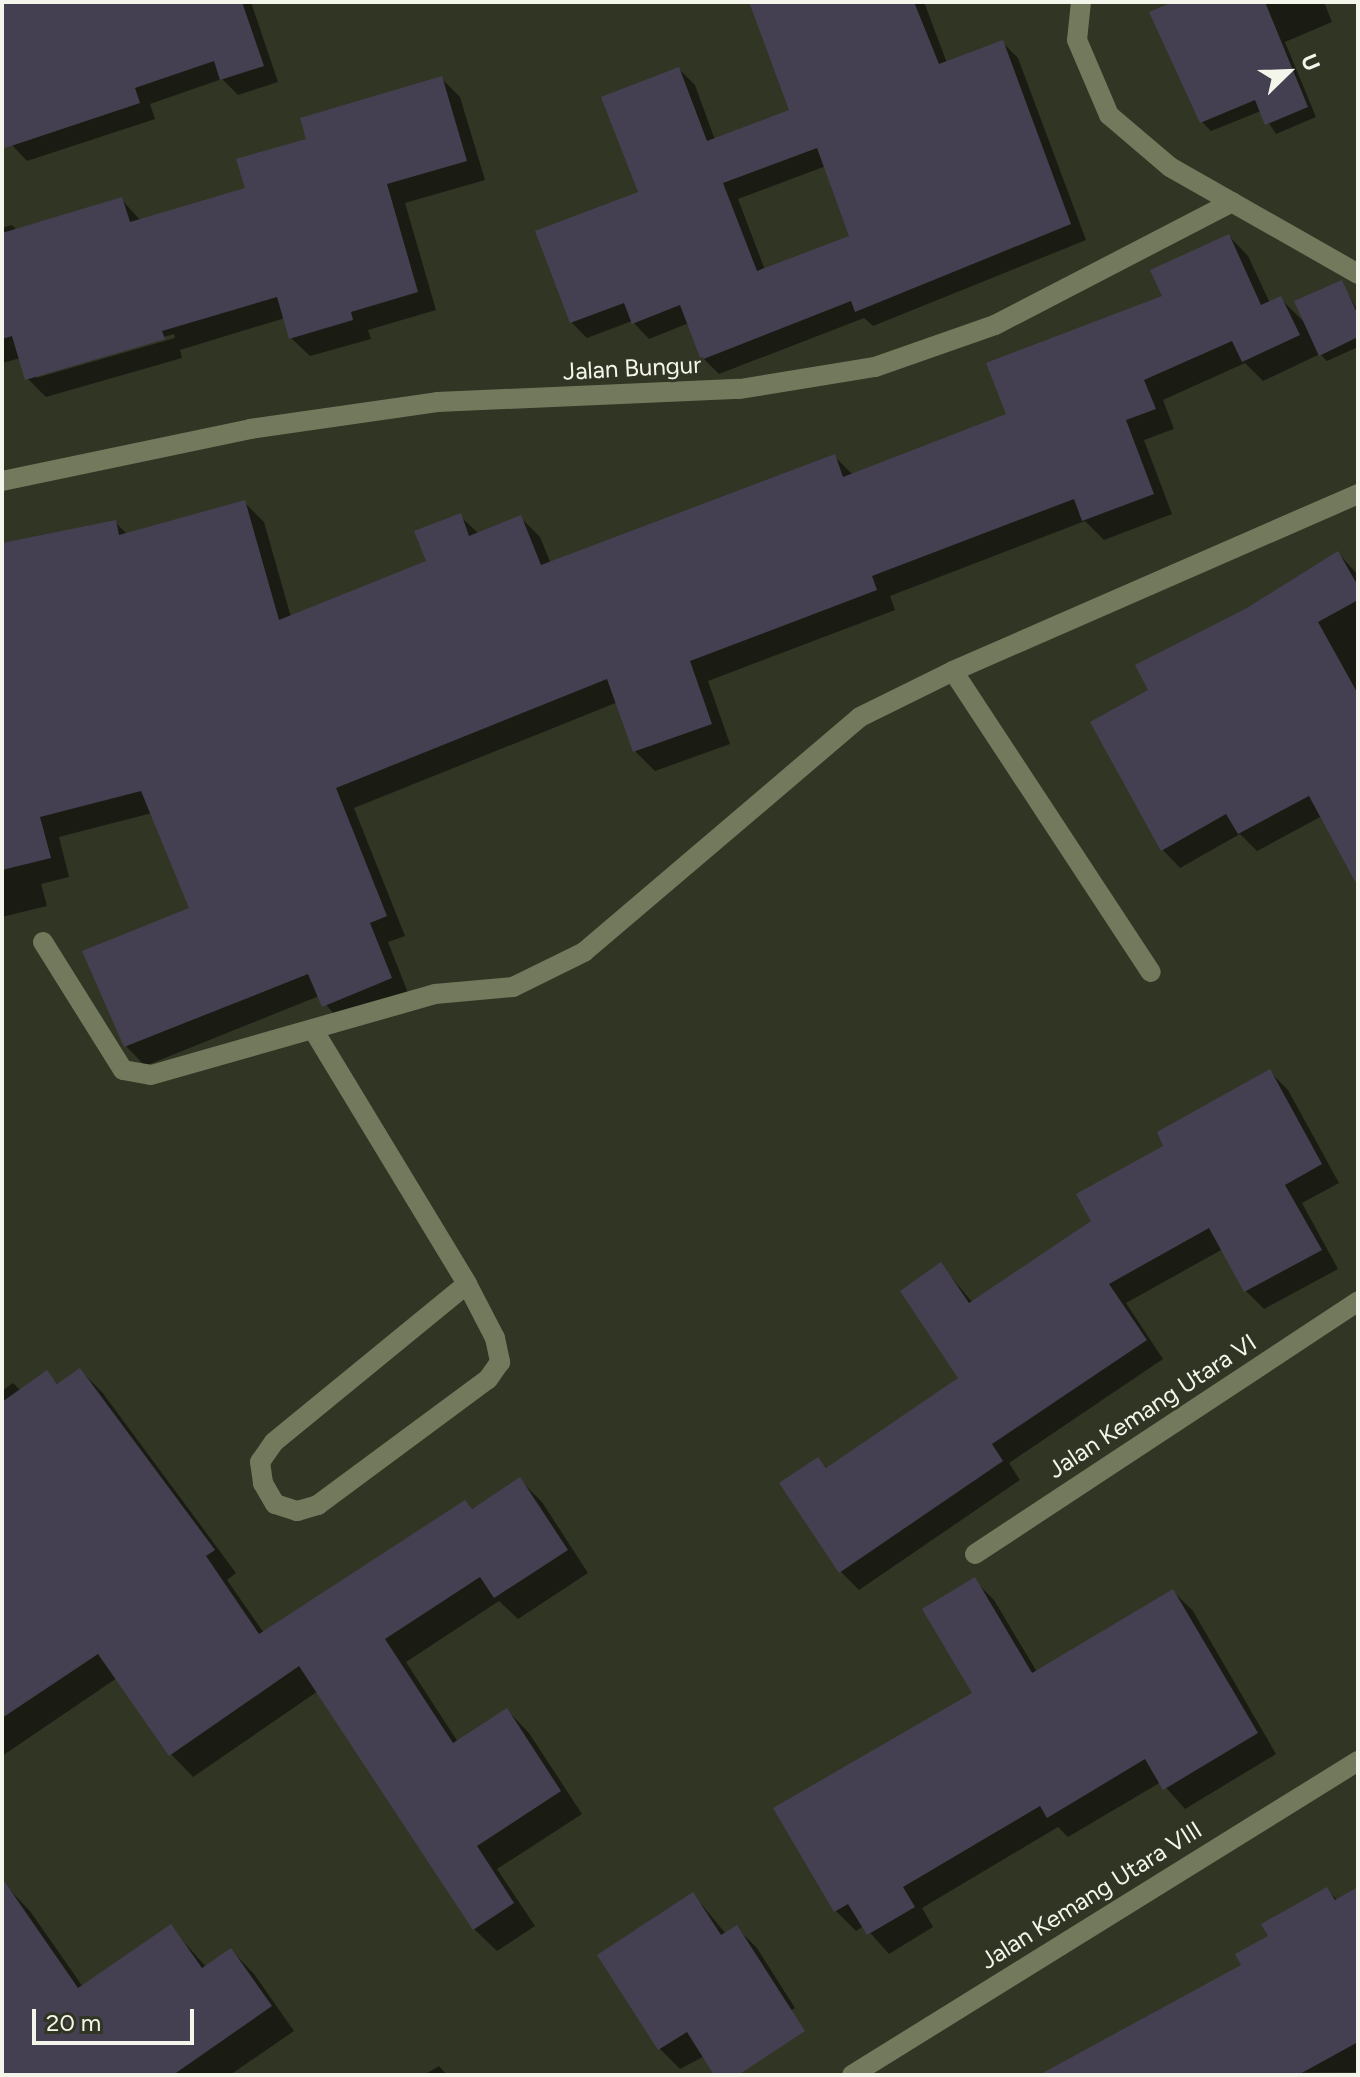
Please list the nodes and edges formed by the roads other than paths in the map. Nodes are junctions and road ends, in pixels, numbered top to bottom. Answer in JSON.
{"nodes":[{"id":1,"x":1081,"y":2,"type":"edge"},
{"id":2,"x":1232,"y":202,"type":"junction"},
{"id":3,"x":1358,"y":274,"type":"edge"},
{"id":4,"x":2,"y":481,"type":"edge"},
{"id":5,"x":1358,"y":494,"type":"edge"},
{"id":6,"x":953,"y":671,"type":"junction"},
{"id":7,"x":43,"y":942,"type":"dead end"},
{"id":8,"x":1151,"y":972,"type":"dead end"},
{"id":9,"x":314,"y":1031,"type":"junction"},
{"id":10,"x":467,"y":1284,"type":"junction"},
{"id":11,"x":1358,"y":1301,"type":"edge"},
{"id":12,"x":975,"y":1554,"type":"dead end"},
{"id":13,"x":1358,"y":1761,"type":"edge"},
{"id":14,"x":852,"y":2075,"type":"edge"}],
"edges":[{"from":1,"to":2,"type":"street"},
{"from":2,"to":3,"type":"street"},
{"from":2,"to":4,"type":"street","name":"Jalan Bungur"},
{"from":5,"to":6,"type":"street"},
{"from":6,"to":8,"type":"street"},
{"from":6,"to":9,"type":"street"},
{"from":7,"to":9,"type":"street"},
{"from":9,"to":10,"type":"street"},
{"from":10,"to":10,"type":"street"},
{"from":11,"to":12,"type":"street","name":"Jalan Kemang Utara VI"},
{"from":13,"to":14,"type":"street","name":"Jalan Kemang Utara VIII"}]}
